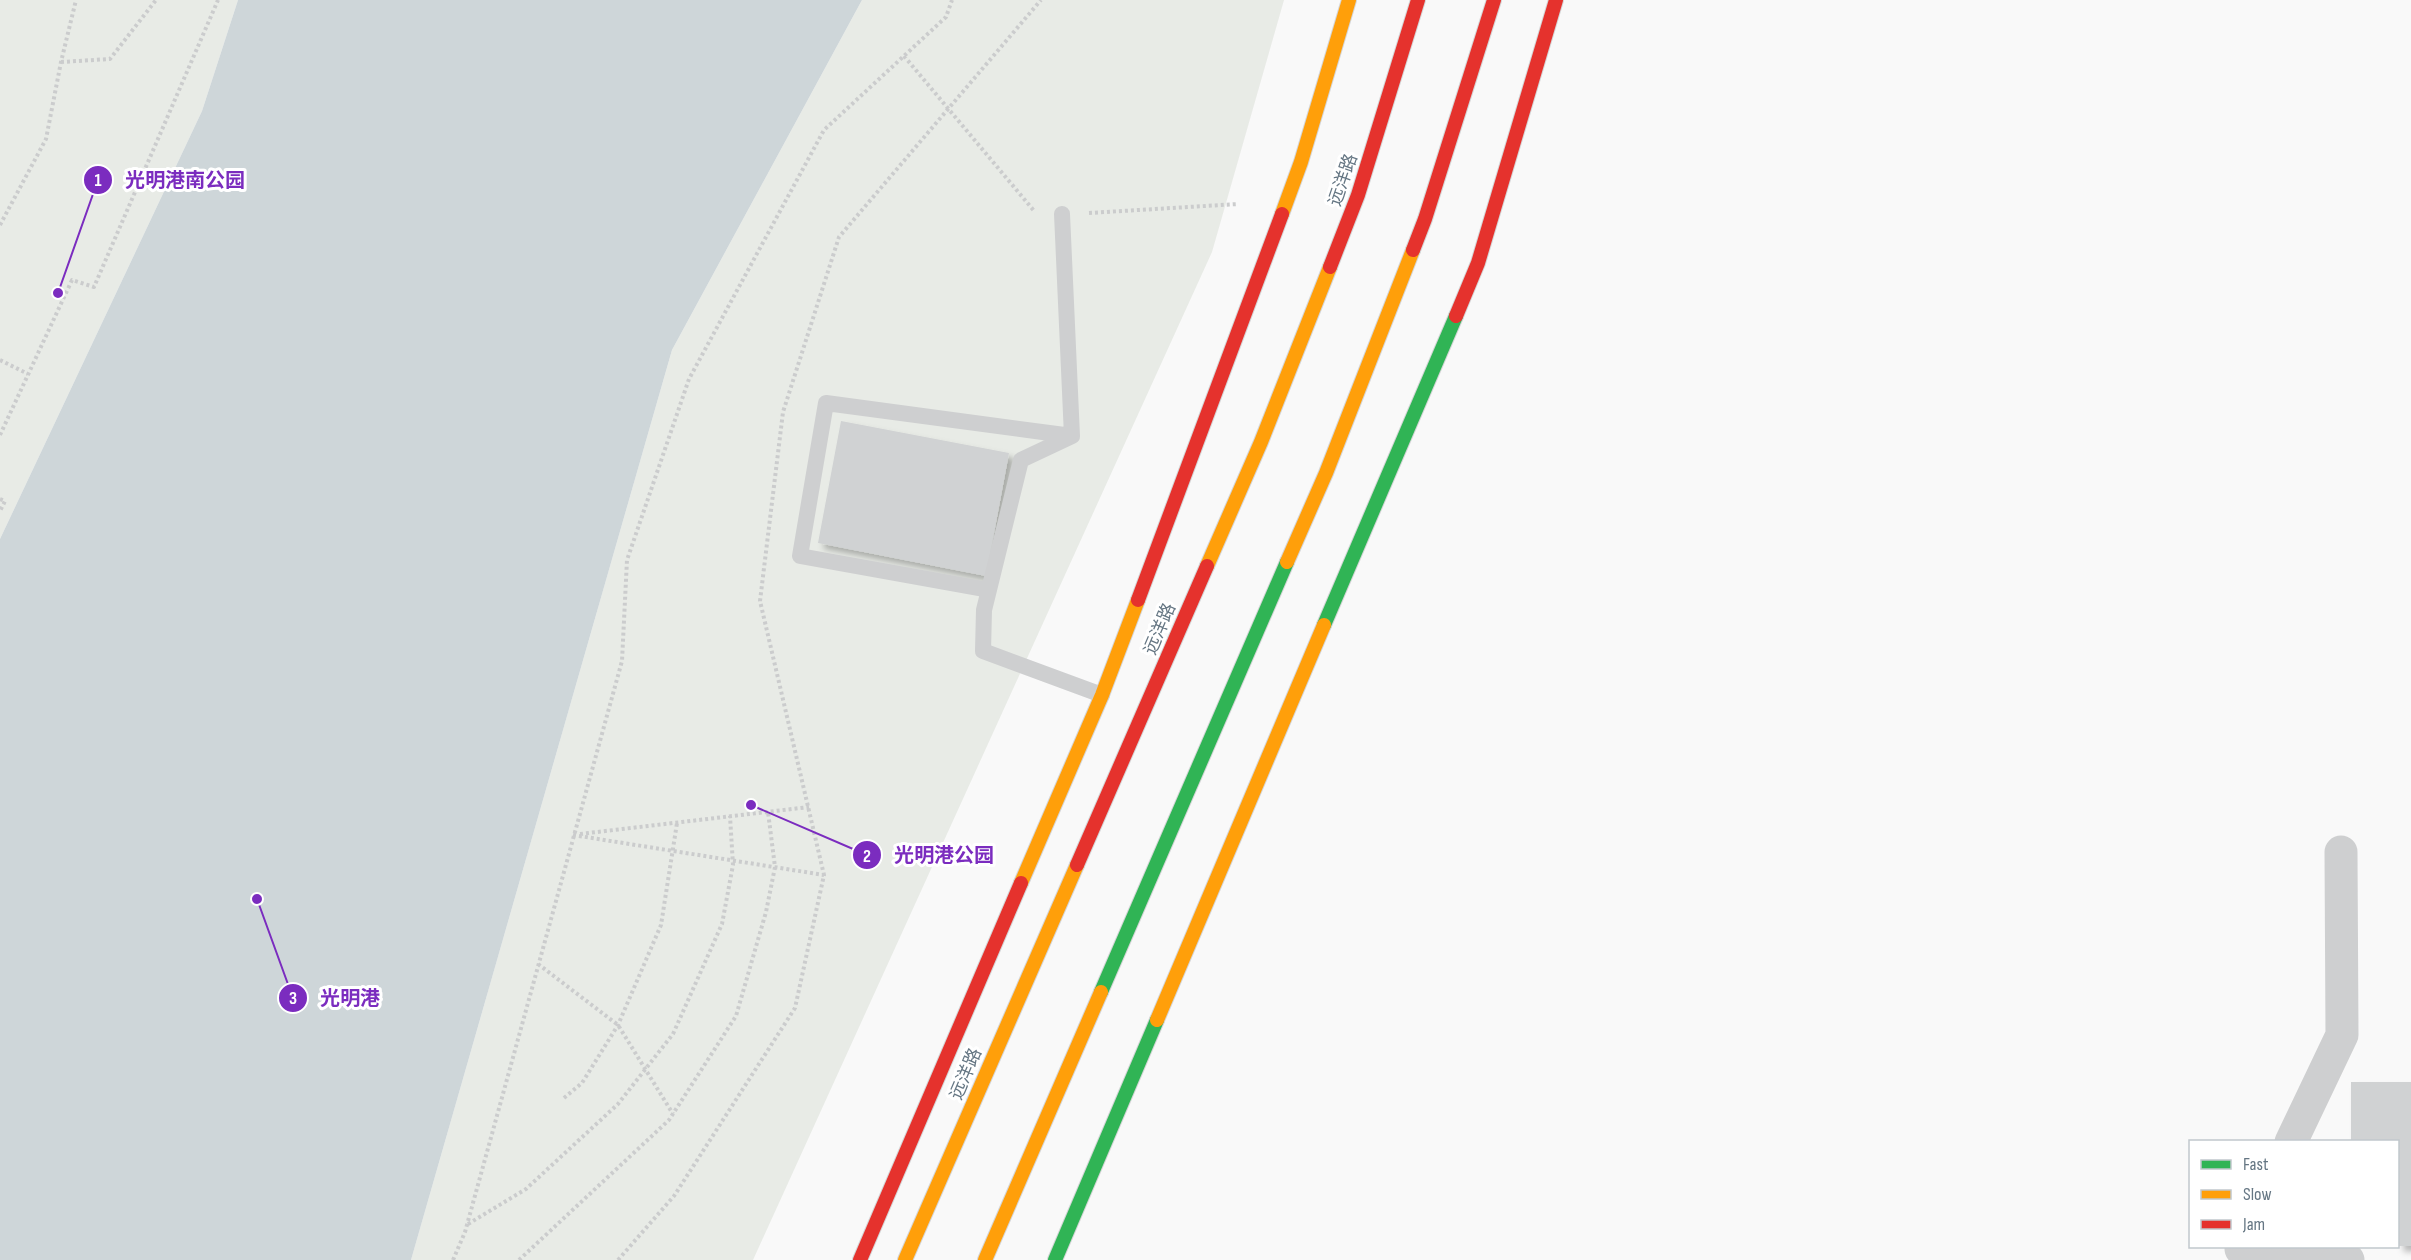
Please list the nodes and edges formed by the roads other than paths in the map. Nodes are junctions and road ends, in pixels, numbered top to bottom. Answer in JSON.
{"nodes":[{"id":1,"x":1348,"y":0,"type":"edge"},
{"id":2,"x":1418,"y":0,"type":"edge"},
{"id":3,"x":1494,"y":0,"type":"edge"},
{"id":4,"x":1556,"y":0,"type":"edge"},
{"id":5,"x":1062,"y":214,"type":"road end"},
{"id":6,"x":1072,"y":436,"type":"junction"},
{"id":7,"x":989,"y":590,"type":"junction"},
{"id":8,"x":1102,"y":695,"type":"junction"},
{"id":9,"x":2341,"y":852,"type":"dead end"},
{"id":10,"x":2292,"y":1140,"type":"edge"},
{"id":11,"x":2239,"y":1252,"type":"edge"},
{"id":12,"x":860,"y":1260,"type":"edge"},
{"id":13,"x":905,"y":1260,"type":"edge"},
{"id":14,"x":985,"y":1260,"type":"edge"},
{"id":15,"x":1055,"y":1260,"type":"edge"},
{"id":16,"x":2348,"y":1260,"type":"edge"}],
"edges":[{"from":1,"to":8,"type":"main road"},
{"from":2,"to":13,"type":"main road","name":"远洋路"},
{"from":3,"to":14,"type":"main road"},
{"from":4,"to":15,"type":"main road"},
{"from":5,"to":6,"type":"lane"},
{"from":6,"to":7,"type":"lane"},
{"from":6,"to":7,"type":"lane"},
{"from":7,"to":8,"type":"lane"},
{"from":8,"to":12,"type":"main road"},
{"from":9,"to":10,"type":"street"},
{"from":11,"to":16,"type":"street"}]}
